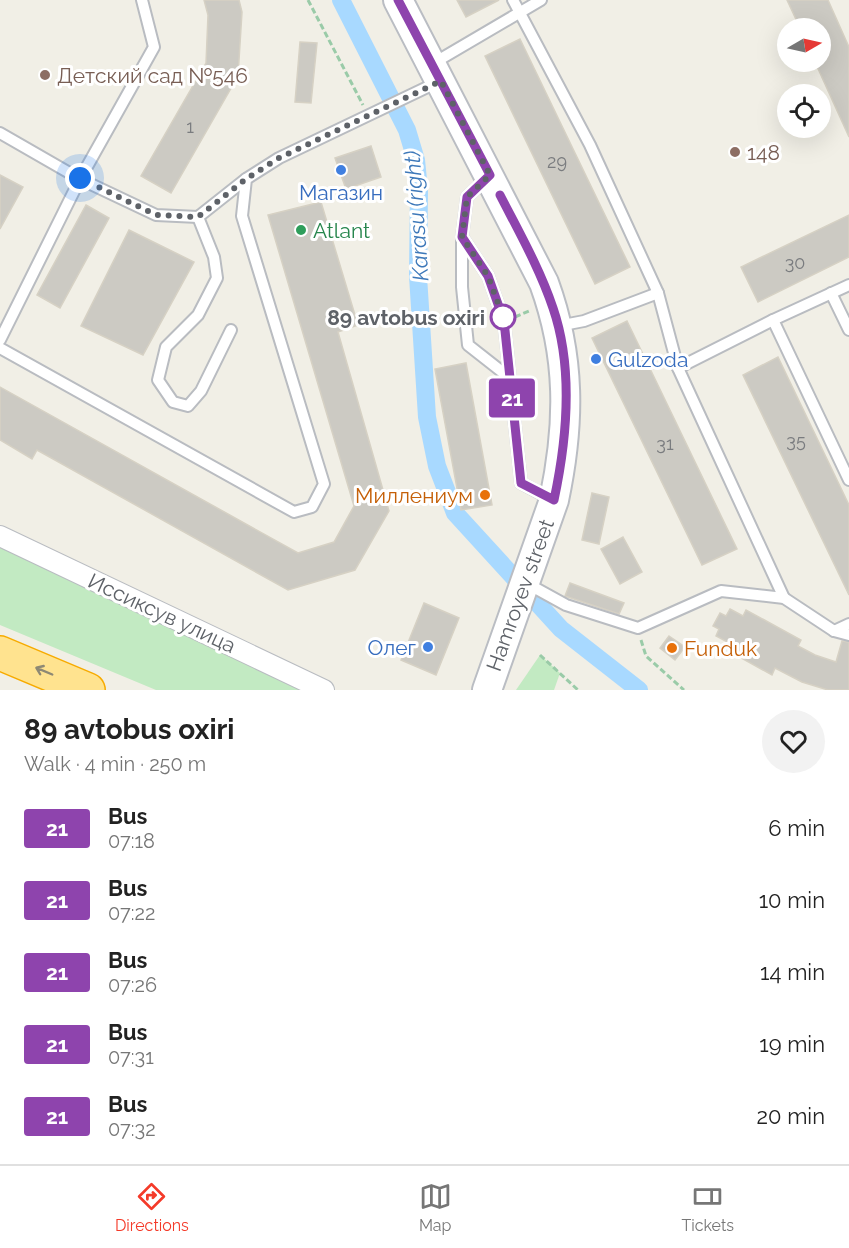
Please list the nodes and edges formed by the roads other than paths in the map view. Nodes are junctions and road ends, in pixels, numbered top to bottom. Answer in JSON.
{"nodes":[{"id":1,"x":142,"y":0,"type":"edge"},
{"id":2,"x":398,"y":0,"type":"edge"},
{"id":3,"x":513,"y":0,"type":"edge"},
{"id":4,"x":541,"y":0,"type":"edge"},
{"id":5,"x":519,"y":12,"type":"junction"},
{"id":6,"x":436,"y":73,"type":"junction"},
{"id":7,"x":0,"y":133,"type":"edge"},
{"id":8,"x":490,"y":175,"type":"junction"},
{"id":9,"x":80,"y":178,"type":"junction"},
{"id":10,"x":246,"y":179,"type":"junction"},
{"id":11,"x":198,"y":217,"type":"junction"},
{"id":12,"x":462,"y":237,"type":"junction"},
{"id":13,"x":849,"y":285,"type":"edge"},
{"id":14,"x":658,"y":293,"type":"junction"},
{"id":15,"x":831,"y":293,"type":"junction"},
{"id":16,"x":773,"y":320,"type":"junction"},
{"id":17,"x":558,"y":326,"type":"junction"},
{"id":18,"x":231,"y":330,"type":"dead end"},
{"id":19,"x":849,"y":330,"type":"edge"},
{"id":20,"x":0,"y":340,"type":"edge"},
{"id":21,"x":0,"y":348,"type":"edge"},
{"id":22,"x":678,"y":368,"type":"junction"},
{"id":23,"x":510,"y":378,"type":"junction"},
{"id":24,"x":849,"y":480,"type":"edge"},
{"id":25,"x":554,"y":500,"type":"junction"},
{"id":26,"x":0,"y":537,"type":"edge"},
{"id":27,"x":526,"y":583,"type":"junction"},
{"id":28,"x":784,"y":598,"type":"junction"},
{"id":29,"x":849,"y":624,"type":"edge"},
{"id":30,"x":834,"y":631,"type":"junction"},
{"id":31,"x":849,"y":635,"type":"edge"},
{"id":32,"x":0,"y":653,"type":"edge"},
{"id":33,"x":88,"y":690,"type":"edge"},
{"id":34,"x":324,"y":690,"type":"edge"},
{"id":35,"x":487,"y":690,"type":"edge"}],
"edges":[{"from":1,"to":9,"type":"lane"},
{"from":2,"to":6,"type":"main road","name":"Hamroyev street"},
{"from":3,"to":5,"type":"lane"},
{"from":4,"to":5,"type":"lane"},
{"from":5,"to":6,"type":"lane"},
{"from":5,"to":14,"type":"lane"},
{"from":6,"to":8,"type":"main road","name":"Hamroyev street"},
{"from":6,"to":10,"type":"lane"},
{"from":7,"to":9,"type":"lane"},
{"from":8,"to":12,"type":"lane"},
{"from":8,"to":17,"type":"main road","name":"Hamroyev street"},
{"from":9,"to":11,"type":"lane"},
{"from":9,"to":20,"type":"lane"},
{"from":10,"to":11,"type":"lane"},
{"from":10,"to":21,"type":"lane"},
{"from":11,"to":18,"type":"lane"},
{"from":12,"to":23,"type":"lane"},
{"from":12,"to":23,"type":"lane"},
{"from":13,"to":15,"type":"lane"},
{"from":14,"to":17,"type":"lane"},
{"from":14,"to":22,"type":"lane"},
{"from":15,"to":16,"type":"lane"},
{"from":15,"to":19,"type":"lane"},
{"from":16,"to":22,"type":"lane"},
{"from":16,"to":24,"type":"lane"},
{"from":17,"to":25,"type":"main road","name":"Hamroyev street"},
{"from":22,"to":28,"type":"lane"},
{"from":23,"to":25,"type":"lane"},
{"from":25,"to":27,"type":"main road","name":"Hamroyev street"},
{"from":26,"to":34,"type":"street","name":"Иссиксув улица"},
{"from":27,"to":28,"type":"lane"},
{"from":27,"to":35,"type":"main road","name":"Hamroyev street"},
{"from":28,"to":30,"type":"lane"},
{"from":29,"to":30,"type":"lane"},
{"from":30,"to":31,"type":"lane"},
{"from":33,"to":32,"type":"highway","one_way":true}]}
